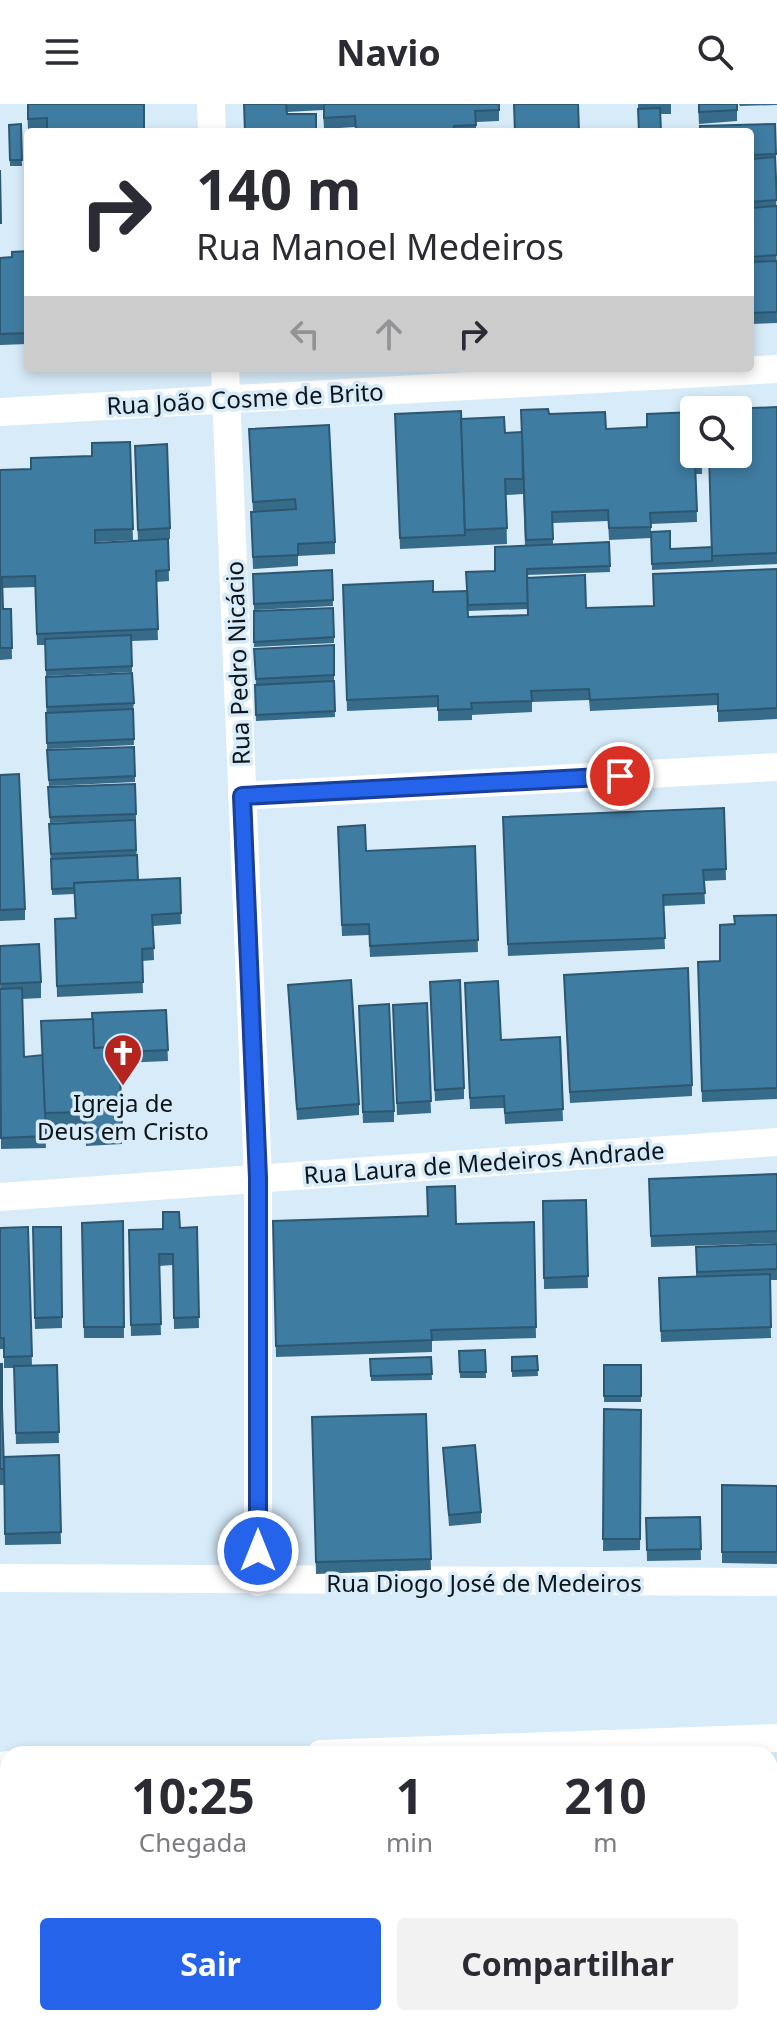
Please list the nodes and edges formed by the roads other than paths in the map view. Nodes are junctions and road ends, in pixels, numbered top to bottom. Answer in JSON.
{"nodes":[{"id":1,"x":211,"y":104,"type":"edge"},
{"id":2,"x":212,"y":128,"type":"edge"},
{"id":3,"x":777,"y":369,"type":"edge"},
{"id":4,"x":754,"y":370,"type":"edge"},
{"id":5,"x":225,"y":372,"type":"edge"},
{"id":6,"x":720,"y":372,"type":"edge"},
{"id":7,"x":226,"y":398,"type":"junction"},
{"id":8,"x":0,"y":412,"type":"edge"},
{"id":9,"x":777,"y":767,"type":"edge"},
{"id":10,"x":242,"y":796,"type":"junction"},
{"id":11,"x":777,"y":1142,"type":"edge"},
{"id":12,"x":258,"y":1178,"type":"junction"},
{"id":13,"x":0,"y":1197,"type":"edge"},
{"id":14,"x":0,"y":1578,"type":"edge"},
{"id":15,"x":258,"y":1582,"type":"junction"},
{"id":16,"x":777,"y":1582,"type":"edge"},
{"id":17,"x":777,"y":1738,"type":"edge"},
{"id":18,"x":549,"y":1746,"type":"edge"}],
"edges":[{"from":1,"to":2,"type":"street"},
{"from":3,"to":4,"type":"street","name":"Rua João Cosme de Brito"},
{"from":5,"to":7,"type":"street","name":"Rua Pedro Nicácio"},
{"from":6,"to":7,"type":"street","name":"Rua João Cosme de Brito"},
{"from":7,"to":8,"type":"street","name":"Rua João Cosme de Brito"},
{"from":7,"to":10,"type":"street","name":"Rua Pedro Nicácio"},
{"from":9,"to":10,"type":"street"},
{"from":10,"to":12,"type":"street","name":"Rua Pedro Nicácio"},
{"from":11,"to":12,"type":"street","name":"Rua Laura de Medeiros Andrade"},
{"from":12,"to":13,"type":"street","name":"Rua Laura de Medeiros Andrade"},
{"from":12,"to":15,"type":"street","name":"Rua Pedro Nicácio"},
{"from":14,"to":15,"type":"street","name":"Rua Diogo José de Medeiros"},
{"from":15,"to":16,"type":"street","name":"Rua Diogo José de Medeiros"},
{"from":17,"to":18,"type":"street"}]}
